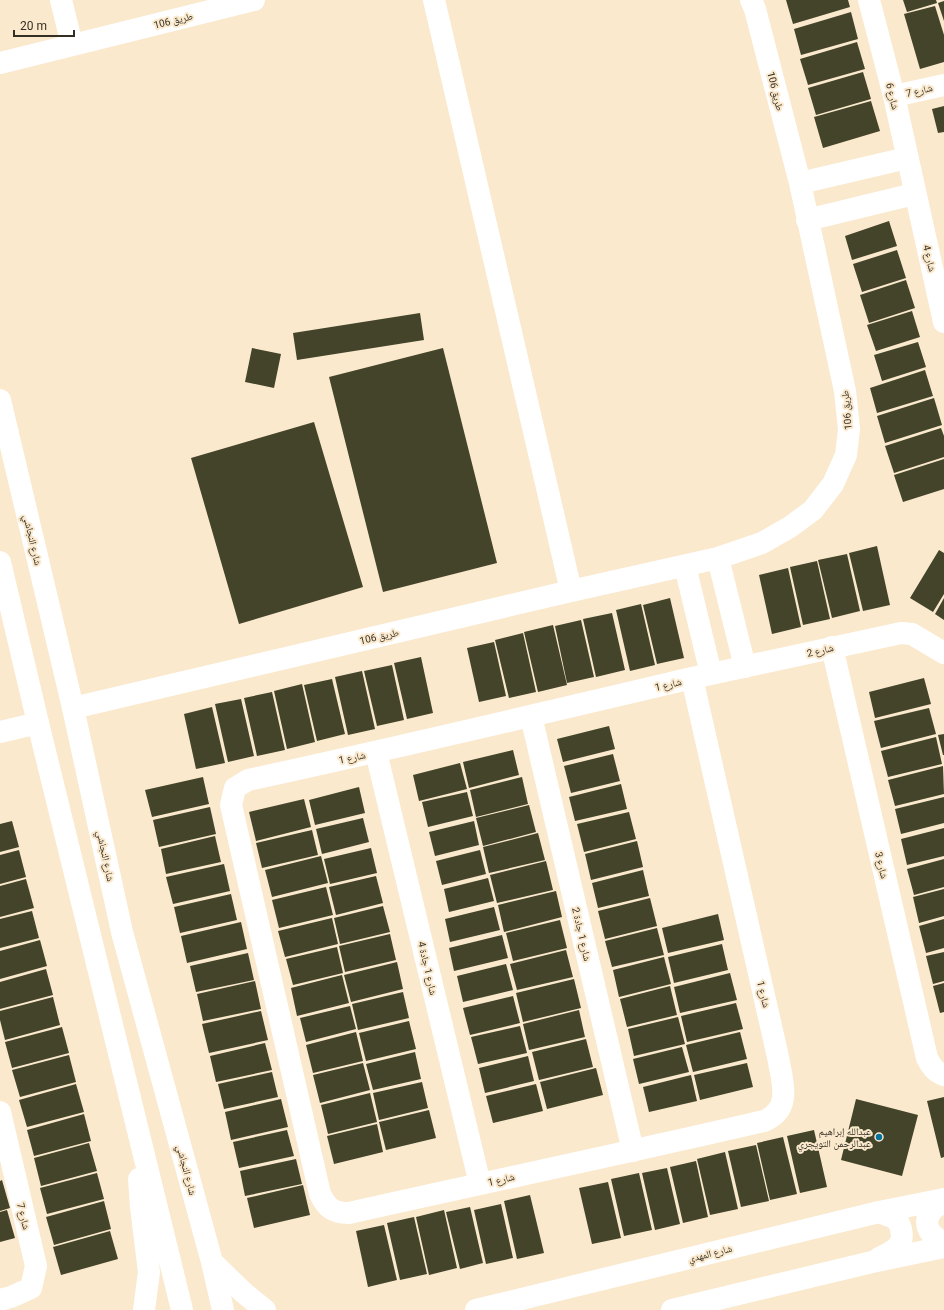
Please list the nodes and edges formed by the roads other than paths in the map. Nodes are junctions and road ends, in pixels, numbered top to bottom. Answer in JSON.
{"nodes":[{"id":1,"x":61,"y":0,"type":"edge"},
{"id":2,"x":254,"y":0,"type":"edge"},
{"id":3,"x":434,"y":0,"type":"edge"},
{"id":4,"x":751,"y":0,"type":"edge"},
{"id":5,"x":869,"y":0,"type":"edge"},
{"id":6,"x":72,"y":45,"type":"junction"},
{"id":7,"x":0,"y":63,"type":"edge"},
{"id":8,"x":944,"y":85,"type":"edge"},
{"id":9,"x":894,"y":96,"type":"junction"},
{"id":10,"x":907,"y":158,"type":"junction"},
{"id":11,"x":800,"y":183,"type":"junction"},
{"id":12,"x":914,"y":194,"type":"junction"},
{"id":13,"x":807,"y":220,"type":"junction"},
{"id":14,"x":936,"y":244,"type":"edge"},
{"id":15,"x":944,"y":322,"type":"edge"},
{"id":16,"x":0,"y":400,"type":"edge"},
{"id":17,"x":718,"y":558,"type":"junction"},
{"id":18,"x":0,"y":562,"type":"edge"},
{"id":19,"x":685,"y":566,"type":"junction"},
{"id":20,"x":571,"y":591,"type":"junction"},
{"id":21,"x":832,"y":647,"type":"junction"},
{"id":22,"x":944,"y":653,"type":"edge"},
{"id":23,"x":745,"y":667,"type":"junction"},
{"id":24,"x":701,"y":676,"type":"junction"},
{"id":25,"x":73,"y":708,"type":"junction"},
{"id":26,"x":531,"y":716,"type":"junction"},
{"id":27,"x":38,"y":723,"type":"junction"},
{"id":28,"x":0,"y":732,"type":"edge"},
{"id":29,"x":376,"y":752,"type":"junction"},
{"id":30,"x":944,"y":1075,"type":"edge"},
{"id":31,"x":0,"y":1112,"type":"edge"},
{"id":32,"x":134,"y":1116,"type":"junction"},
{"id":33,"x":633,"y":1151,"type":"junction"},
{"id":34,"x":480,"y":1184,"type":"junction"},
{"id":35,"x":944,"y":1199,"type":"edge"},
{"id":36,"x":944,"y":1203,"type":"edge"},
{"id":37,"x":879,"y":1212,"type":"junction"},
{"id":38,"x":944,"y":1243,"type":"edge"},
{"id":39,"x":944,"y":1247,"type":"edge"},
{"id":40,"x":212,"y":1262,"type":"junction"},
{"id":41,"x":872,"y":1262,"type":"junction"},
{"id":42,"x":0,"y":1300,"type":"edge"},
{"id":43,"x":144,"y":1310,"type":"edge"},
{"id":44,"x":182,"y":1310,"type":"edge"},
{"id":45,"x":224,"y":1310,"type":"edge"},
{"id":46,"x":265,"y":1310,"type":"edge"},
{"id":47,"x":476,"y":1310,"type":"edge"},
{"id":48,"x":672,"y":1310,"type":"edge"}],
"edges":[{"from":1,"to":6,"type":"street"},
{"from":2,"to":6,"type":"street","name":"طريق 106"},
{"from":3,"to":20,"type":"street"},
{"from":4,"to":11,"type":"street","name":"طريق 106"},
{"from":5,"to":9,"type":"street","name":"شارع 6"},
{"from":6,"to":7,"type":"street","name":"طريق 106"},
{"from":8,"to":9,"type":"street","name":"شارع 7"},
{"from":9,"to":10,"type":"street","name":"شارع 6"},
{"from":10,"to":11,"type":"street"},
{"from":10,"to":12,"type":"street","name":"شارع 6"},
{"from":11,"to":13,"type":"street","name":"طريق 106"},
{"from":12,"to":13,"type":"street"},
{"from":12,"to":14,"type":"street","name":"شارع 4"},
{"from":13,"to":17,"type":"street","name":"طريق 106"},
{"from":14,"to":15,"type":"street","name":"شارع 4"},
{"from":16,"to":25,"type":"street","name":"شارع النجاشي"},
{"from":17,"to":19,"type":"street","name":"طريق 106"},
{"from":17,"to":23,"type":"street"},
{"from":18,"to":27,"type":"street"},
{"from":19,"to":20,"type":"street","name":"طريق 106"},
{"from":19,"to":24,"type":"street"},
{"from":20,"to":25,"type":"street","name":"طريق 106"},
{"from":21,"to":22,"type":"street","name":"شارع 2"},
{"from":21,"to":23,"type":"street","name":"شارع 2"},
{"from":21,"to":30,"type":"street","name":"شارع 3"},
{"from":23,"to":24,"type":"street","name":"شارع 2"},
{"from":24,"to":26,"type":"street","name":"شارع 1"},
{"from":24,"to":33,"type":"street","name":"شارع 1"},
{"from":25,"to":40,"type":"street","name":"شارع النجاشي"},
{"from":26,"to":29,"type":"street","name":"شارع 1"},
{"from":26,"to":33,"type":"street","name":"شارع 1 جادة 2"},
{"from":27,"to":28,"type":"street"},
{"from":27,"to":32,"type":"street"},
{"from":29,"to":34,"type":"street","name":"شارع 1 جادة 4"},
{"from":29,"to":34,"type":"street","name":"شارع 1"},
{"from":31,"to":42,"type":"street","name":"شارع 7"},
{"from":32,"to":43,"type":"street"},
{"from":32,"to":44,"type":"street"},
{"from":33,"to":34,"type":"street","name":"شارع 1"},
{"from":35,"to":37,"type":"street","name":"شارع المهدي"},
{"from":36,"to":38,"type":"street"},
{"from":37,"to":41,"type":"street"},
{"from":37,"to":47,"type":"street","name":"شارع المهدي"},
{"from":39,"to":41,"type":"street"},
{"from":40,"to":45,"type":"street","name":"شارع النجاشي"},
{"from":40,"to":46,"type":"street"},
{"from":41,"to":48,"type":"street"}]}
